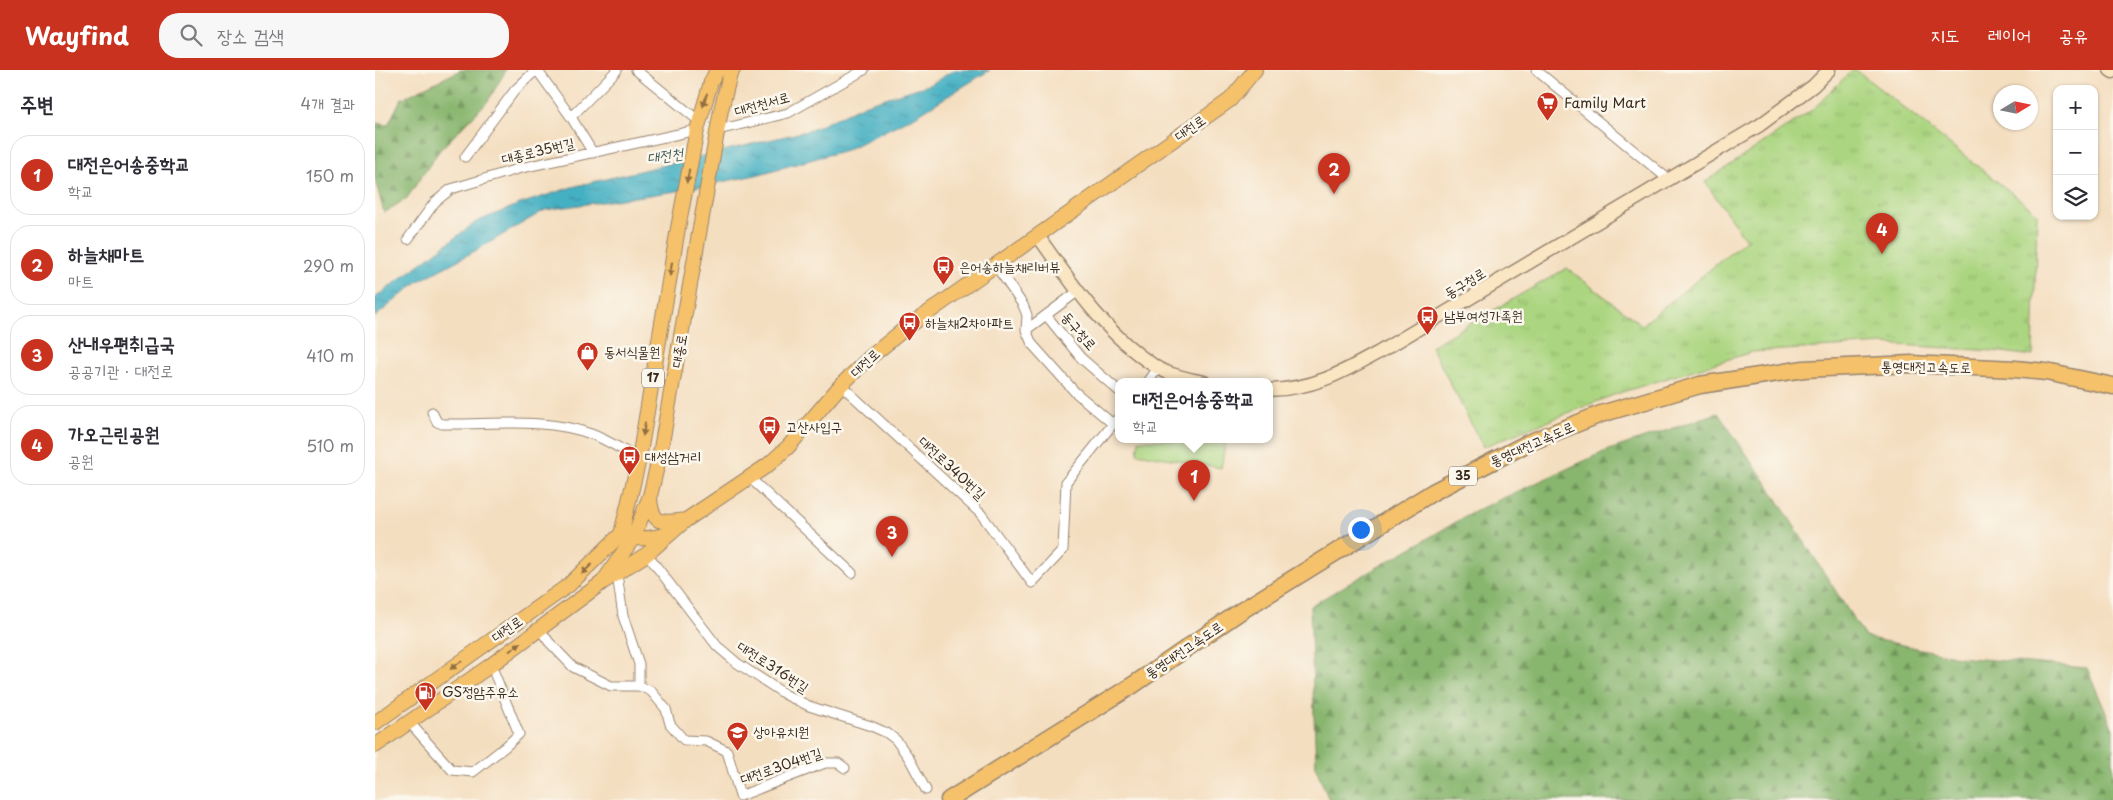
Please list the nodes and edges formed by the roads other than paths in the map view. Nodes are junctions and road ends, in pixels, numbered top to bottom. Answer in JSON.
{"nodes":[{"id":1,"x":536,"y":70,"type":"edge"},
{"id":2,"x":617,"y":70,"type":"edge"},
{"id":3,"x":636,"y":70,"type":"edge"},
{"id":4,"x":717,"y":70,"type":"edge"},
{"id":5,"x":733,"y":70,"type":"edge"},
{"id":6,"x":864,"y":70,"type":"edge"},
{"id":7,"x":1255,"y":70,"type":"edge"},
{"id":8,"x":1536,"y":70,"type":"edge"},
{"id":9,"x":1829,"y":70,"type":"edge"},
{"id":10,"x":849,"y":73,"type":"edge"},
{"id":11,"x":571,"y":117,"type":"junction"},
{"id":12,"x":698,"y":125,"type":"junction"},
{"id":13,"x":718,"y":131,"type":"junction"},
{"id":14,"x":593,"y":153,"type":"junction"},
{"id":15,"x":465,"y":157,"type":"dead end"},
{"id":16,"x":1668,"y":179,"type":"junction"},
{"id":17,"x":1038,"y":236,"type":"junction"},
{"id":18,"x":408,"y":239,"type":"dead end"},
{"id":19,"x":996,"y":266,"type":"junction"},
{"id":20,"x":1077,"y":292,"type":"junction"},
{"id":21,"x":1046,"y":315,"type":"junction"},
{"id":22,"x":1026,"y":330,"type":"junction"},
{"id":23,"x":1158,"y":368,"type":"junction"},
{"id":24,"x":2046,"y":377,"type":"junction"},
{"id":25,"x":1151,"y":378,"type":"edge"},
{"id":26,"x":1191,"y":378,"type":"edge"},
{"id":27,"x":841,"y":385,"type":"junction"},
{"id":28,"x":2113,"y":386,"type":"edge"},
{"id":29,"x":1115,"y":388,"type":"edge"},
{"id":30,"x":1273,"y":390,"type":"edge"},
{"id":31,"x":2113,"y":395,"type":"edge"},
{"id":32,"x":432,"y":412,"type":"dead end"},
{"id":33,"x":1115,"y":420,"type":"edge"},
{"id":34,"x":1115,"y":422,"type":"edge"},
{"id":35,"x":639,"y":459,"type":"junction"},
{"id":36,"x":751,"y":479,"type":"junction"},
{"id":37,"x":650,"y":496,"type":"junction"},
{"id":38,"x":686,"y":520,"type":"junction"},
{"id":39,"x":671,"y":534,"type":"junction"},
{"id":40,"x":627,"y":536,"type":"junction"},
{"id":41,"x":647,"y":554,"type":"junction"},
{"id":42,"x":852,"y":573,"type":"dead end"},
{"id":43,"x":617,"y":574,"type":"junction"},
{"id":44,"x":603,"y":582,"type":"junction"},
{"id":45,"x":539,"y":628,"type":"junction"},
{"id":46,"x":491,"y":665,"type":"junction"},
{"id":47,"x":639,"y":686,"type":"junction"},
{"id":48,"x":375,"y":723,"type":"edge"},
{"id":49,"x":410,"y":723,"type":"junction"},
{"id":50,"x":375,"y":746,"type":"edge"},
{"id":51,"x":845,"y":768,"type":"dead end"},
{"id":52,"x":926,"y":790,"type":"dead end"},
{"id":53,"x":958,"y":799,"type":"edge"}],
"edges":[{"from":1,"to":11,"type":"street"},
{"from":1,"to":15,"type":"street"},
{"from":2,"to":11,"type":"street"},
{"from":3,"to":12,"type":"street"},
{"from":4,"to":12,"type":"main road","number":"17","one_way":true},
{"from":5,"to":13,"type":"main road","number":"17"},
{"from":6,"to":10,"type":"street","name":"대전천서로"},
{"from":7,"to":17,"type":"main road","name":"대전로"},
{"from":8,"to":16,"type":"street"},
{"from":9,"to":16,"type":"main road","name":"동구청로"},
{"from":10,"to":13,"type":"street","name":"대전천서로"},
{"from":11,"to":14,"type":"street"},
{"from":12,"to":14,"type":"street","name":"대종로35번길"},
{"from":12,"to":35,"type":"main road","name":"대종로","number":"17","one_way":true},
{"from":13,"to":37,"type":"main road","name":"대종로","number":"17"},
{"from":14,"to":18,"type":"street","name":"대종로35번길"},
{"from":16,"to":30,"type":"main road","name":"동구청로"},
{"from":17,"to":19,"type":"main road","name":"대전로"},
{"from":17,"to":20,"type":"main road","name":"동구청로"},
{"from":19,"to":22,"type":"street"},
{"from":19,"to":27,"type":"main road","name":"대전로"},
{"from":20,"to":21,"type":"street","name":"동구청로"},
{"from":20,"to":23,"type":"main road","name":"동구청로"},
{"from":21,"to":22,"type":"street"},
{"from":21,"to":29,"type":"street","name":"동구청로"},
{"from":22,"to":33,"type":"street"},
{"from":23,"to":25,"type":"street"},
{"from":23,"to":26,"type":"main road","name":"동구청로"},
{"from":24,"to":28,"type":"highway","name":"통영대전고속도로","number":"35"},
{"from":24,"to":31,"type":"highway","name":"통영대전고속도로","number":"35"},
{"from":24,"to":53,"type":"highway","name":"통영대전고속도로","number":"35"},
{"from":27,"to":34,"type":"street","name":"대전로340번길"},
{"from":27,"to":36,"type":"main road","name":"대전로"},
{"from":32,"to":35,"type":"street"},
{"from":35,"to":40,"type":"main road","name":"대종로","number":"17"},
{"from":36,"to":38,"type":"main road","name":"대전로"},
{"from":36,"to":42,"type":"street"},
{"from":37,"to":38,"type":"main road"},
{"from":37,"to":40,"type":"main road","name":"대종로","number":"17"},
{"from":38,"to":39,"type":"main road","name":"대전로"},
{"from":39,"to":40,"type":"main road"},
{"from":39,"to":41,"type":"main road","name":"대전로"},
{"from":40,"to":44,"type":"main road","name":"대전로","number":"17"},
{"from":40,"to":48,"type":"main road","name":"대전로","number":"17","one_way":true},
{"from":41,"to":43,"type":"main road","name":"대전로"},
{"from":41,"to":52,"type":"street","name":"대전로316번길"},
{"from":43,"to":44,"type":"main road","name":"대전로"},
{"from":43,"to":47,"type":"street"},
{"from":44,"to":45,"type":"main road","name":"대전로","number":"17"},
{"from":46,"to":45,"type":"main road","name":"대전로","number":"17","one_way":true},
{"from":45,"to":47,"type":"street"},
{"from":46,"to":49,"type":"main road","name":"대전로","number":"17"},
{"from":46,"to":49,"type":"street","name":"대전로"},
{"from":47,"to":51,"type":"street","name":"대전로304번길"},
{"from":49,"to":50,"type":"main road","name":"대전로","number":"17"}]}
